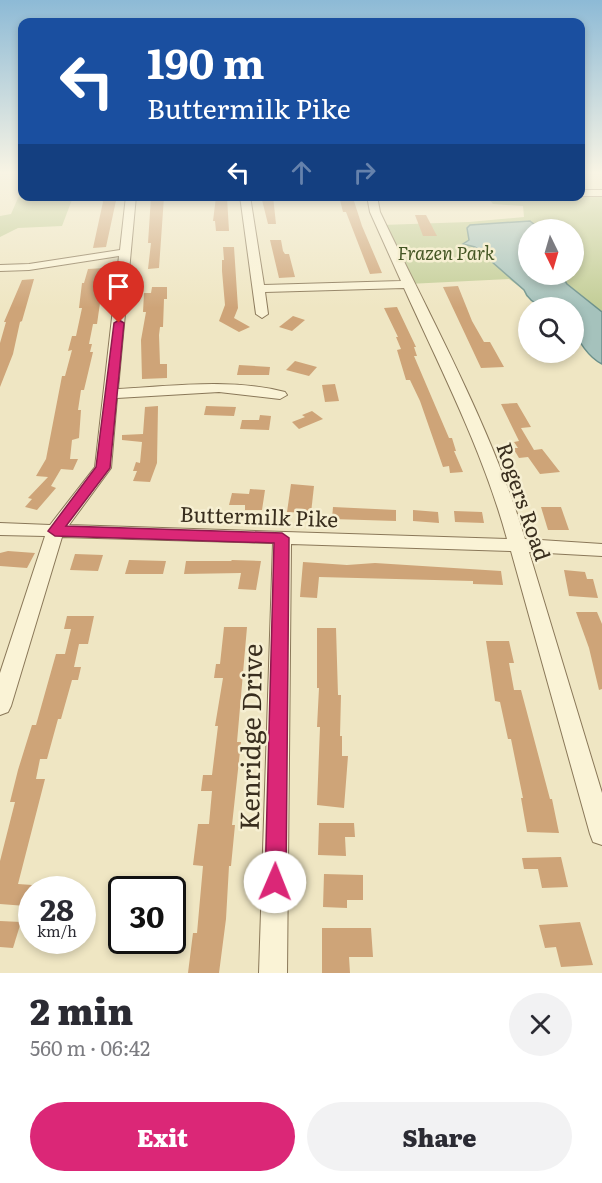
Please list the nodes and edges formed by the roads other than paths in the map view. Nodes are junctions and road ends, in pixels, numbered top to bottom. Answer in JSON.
{"nodes":[{"id":1,"x":129,"y":217,"type":"edge"},
{"id":2,"x":248,"y":217,"type":"edge"},
{"id":3,"x":379,"y":217,"type":"edge"},
{"id":4,"x":126,"y":252,"type":"junction"},
{"id":5,"x":0,"y":268,"type":"edge"},
{"id":6,"x":407,"y":282,"type":"junction"},
{"id":7,"x":257,"y":289,"type":"junction"},
{"id":8,"x":262,"y":314,"type":"dead end"},
{"id":9,"x":112,"y":394,"type":"junction"},
{"id":10,"x":280,"y":395,"type":"dead end"},
{"id":11,"x":0,"y":529,"type":"edge"},
{"id":12,"x":55,"y":531,"type":"junction"},
{"id":13,"x":282,"y":538,"type":"junction"},
{"id":14,"x":518,"y":545,"type":"junction"},
{"id":15,"x":602,"y":550,"type":"edge"},
{"id":16,"x":0,"y":706,"type":"edge"},
{"id":17,"x":602,"y":834,"type":"edge"},
{"id":18,"x":273,"y":973,"type":"edge"}],
"edges":[{"from":1,"to":4,"type":"street"},
{"from":2,"to":7,"type":"street"},
{"from":3,"to":6,"type":"street","name":"Rogers Road"},
{"from":4,"to":5,"type":"street"},
{"from":4,"to":9,"type":"street"},
{"from":6,"to":7,"type":"street"},
{"from":6,"to":14,"type":"street","name":"Rogers Road"},
{"from":7,"to":8,"type":"street"},
{"from":9,"to":10,"type":"street"},
{"from":9,"to":12,"type":"street"},
{"from":11,"to":12,"type":"street","name":"Buttermilk Pike"},
{"from":12,"to":13,"type":"street","name":"Buttermilk Pike"},
{"from":12,"to":16,"type":"street"},
{"from":13,"to":14,"type":"street","name":"Buttermilk Pike"},
{"from":13,"to":18,"type":"street","name":"Kenridge Drive"},
{"from":14,"to":15,"type":"street","name":"Buttermilk Pike"},
{"from":14,"to":17,"type":"street","name":"Rogers Road"}]}
